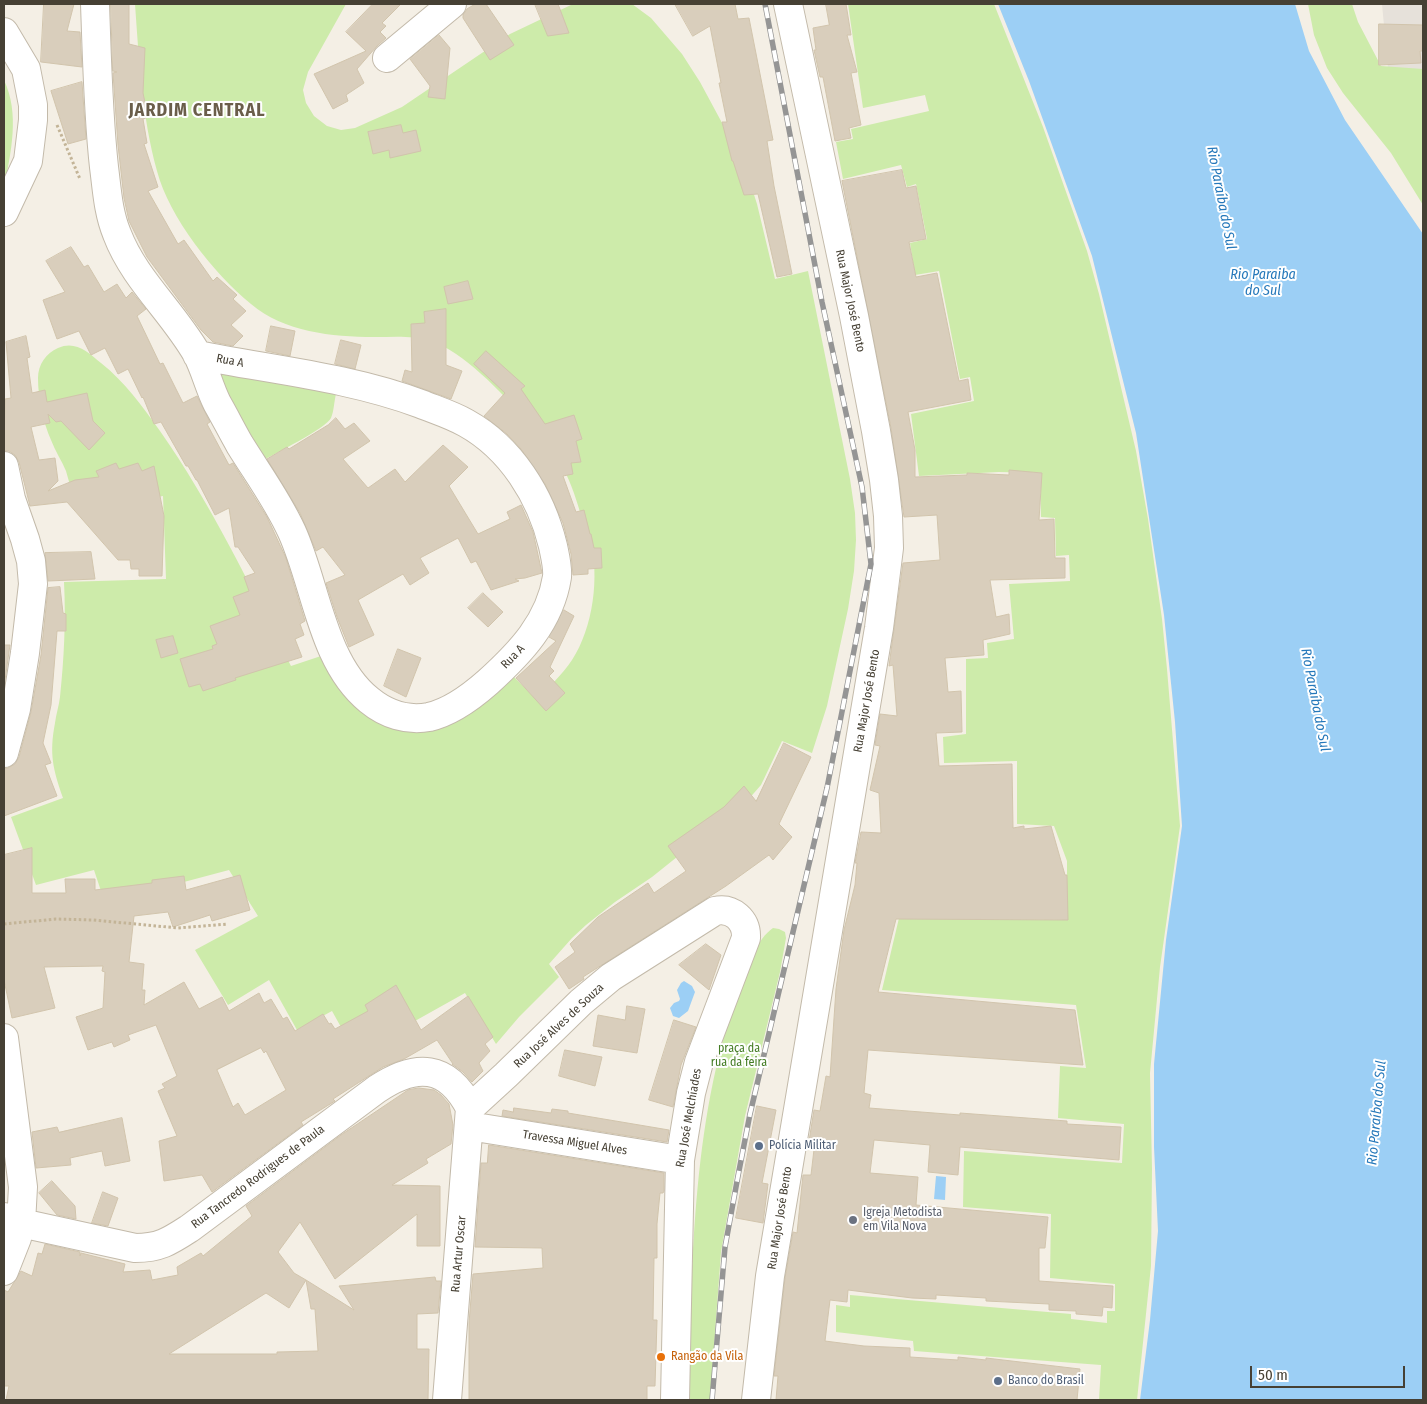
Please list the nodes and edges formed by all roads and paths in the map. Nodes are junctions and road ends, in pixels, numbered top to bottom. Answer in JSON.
{"nodes":[{"id":1,"x":95,"y":4,"type":"edge"},
{"id":2,"x":452,"y":4,"type":"edge"},
{"id":3,"x":788,"y":4,"type":"edge"},
{"id":4,"x":4,"y":32,"type":"edge"},
{"id":5,"x":387,"y":58,"type":"dead end"},
{"id":6,"x":56,"y":123,"type":"dead end"},
{"id":7,"x":81,"y":182,"type":"dead end"},
{"id":8,"x":4,"y":212,"type":"edge"},
{"id":9,"x":197,"y":355,"type":"junction"},
{"id":10,"x":4,"y":466,"type":"edge"},
{"id":11,"x":4,"y":753,"type":"edge"},
{"id":12,"x":702,"y":918,"type":"joint"},
{"id":13,"x":4,"y":924,"type":"edge"},
{"id":14,"x":228,"y":924,"type":"dead end"},
{"id":15,"x":4,"y":1038,"type":"edge"},
{"id":16,"x":470,"y":1117,"type":"junction"},
{"id":17,"x":680,"y":1160,"type":"junction"},
{"id":18,"x":12,"y":1220,"type":"edge"},
{"id":19,"x":4,"y":1271,"type":"edge"},
{"id":20,"x":447,"y":1400,"type":"edge"},
{"id":21,"x":675,"y":1400,"type":"edge"},
{"id":22,"x":756,"y":1400,"type":"edge"}],
"edges":[{"from":1,"to":9,"type":"street","name":"Rua A"},
{"from":2,"to":5,"type":"street"},
{"from":3,"to":22,"type":"street","name":"Rua Major José Bento"},
{"from":4,"to":8,"type":"street"},
{"from":6,"to":7,"type":"path"},
{"from":9,"to":9,"type":"street","name":"Rua A"},
{"from":10,"to":11,"type":"street"},
{"from":12,"to":16,"type":"street","name":"Rua José Alves de Souza"},
{"from":12,"to":17,"type":"street","name":"Rua José Melchíades"},
{"from":13,"to":14,"type":"path"},
{"from":15,"to":18,"type":"street"},
{"from":16,"to":17,"type":"street","name":"Travessa Miguel Alves"},
{"from":16,"to":18,"type":"street","name":"Rua Tancredo Rodrigues de Paula"},
{"from":16,"to":20,"type":"street","name":"Rua Artur Oscar"},
{"from":17,"to":21,"type":"street","name":"Rua José Melchíades"},
{"from":18,"to":19,"type":"street"}]}
